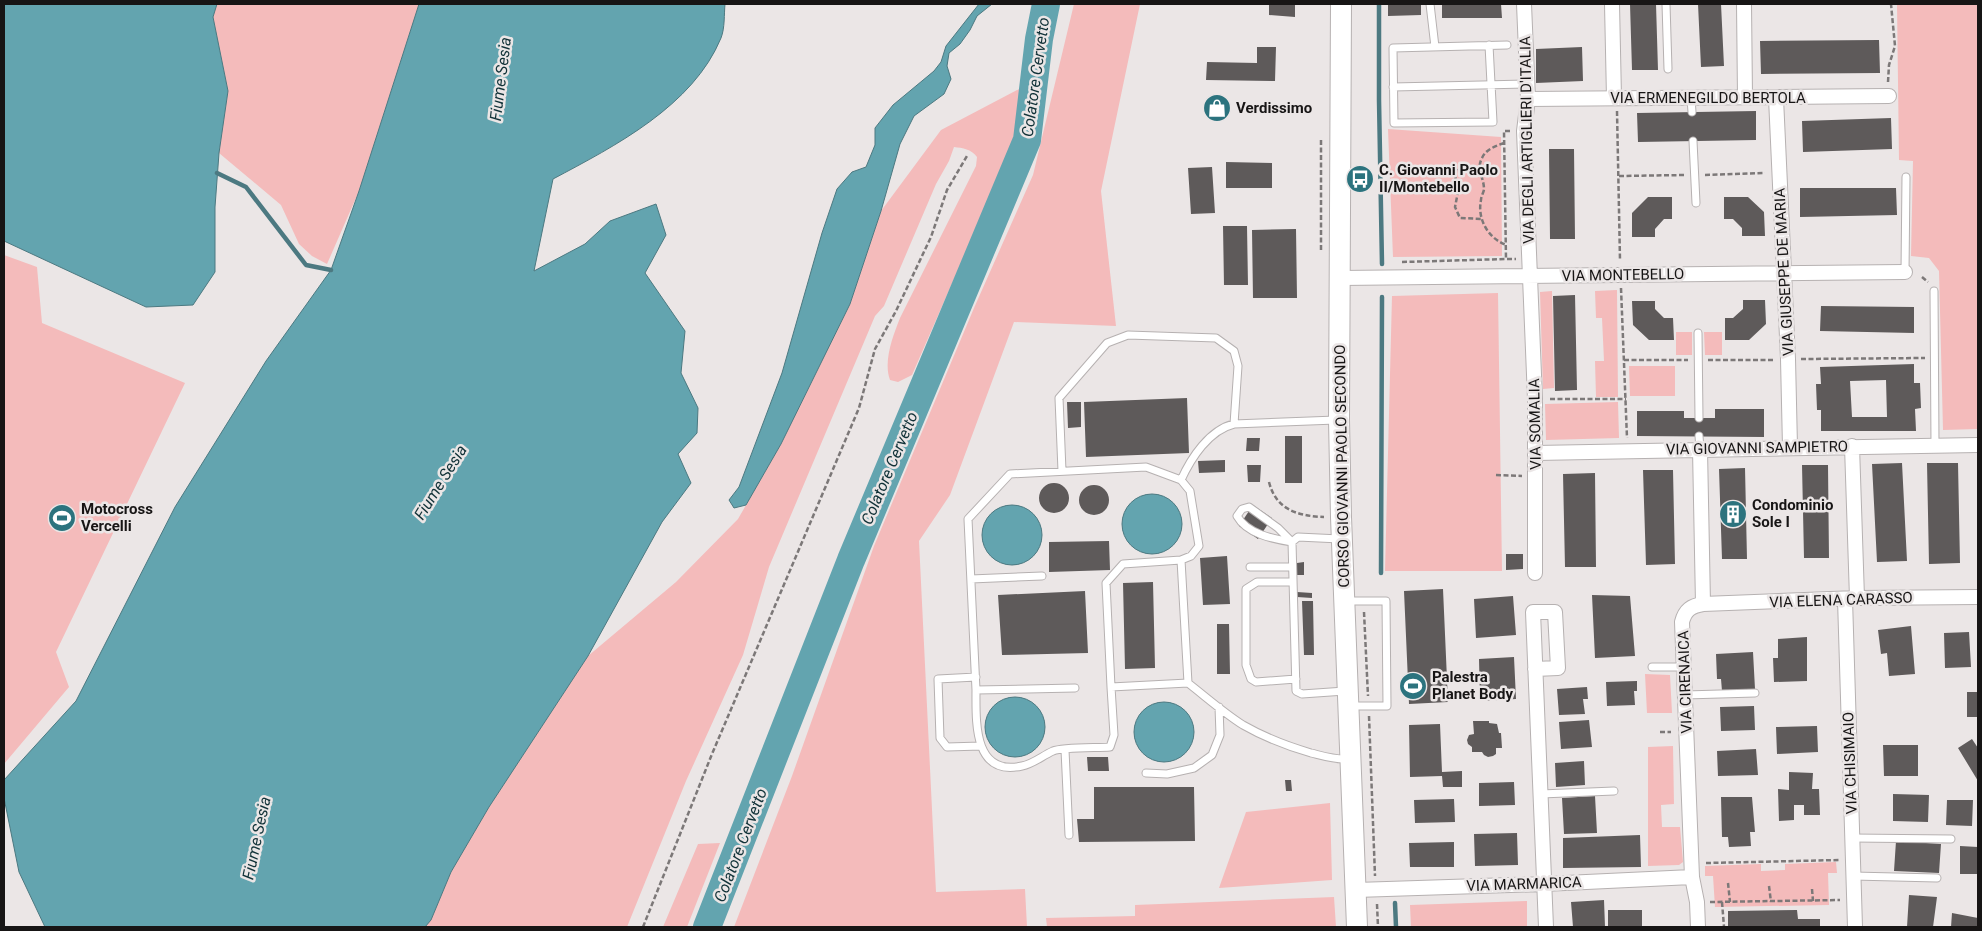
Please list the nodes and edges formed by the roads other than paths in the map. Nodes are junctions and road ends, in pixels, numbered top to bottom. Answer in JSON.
{"nodes":[{"id":1,"x":1341,"y":4,"type":"edge"},
{"id":2,"x":1430,"y":4,"type":"edge"},
{"id":3,"x":1524,"y":4,"type":"edge"},
{"id":4,"x":1612,"y":4,"type":"edge"},
{"id":5,"x":1666,"y":4,"type":"edge"},
{"id":6,"x":1744,"y":4,"type":"edge"},
{"id":7,"x":1489,"y":45,"type":"junction"},
{"id":8,"x":1507,"y":45,"type":"dead end"},
{"id":9,"x":1435,"y":47,"type":"junction"},
{"id":10,"x":1668,"y":69,"type":"dead end"},
{"id":11,"x":1492,"y":84,"type":"junction"},
{"id":12,"x":1527,"y":84,"type":"junction"},
{"id":13,"x":1393,"y":87,"type":"junction"},
{"id":14,"x":1889,"y":96,"type":"road end"},
{"id":15,"x":1745,"y":97,"type":"junction"},
{"id":16,"x":1615,"y":98,"type":"junction"},
{"id":17,"x":1776,"y":98,"type":"junction"},
{"id":18,"x":1528,"y":99,"type":"junction"},
{"id":19,"x":1693,"y":141,"type":"dead end"},
{"id":20,"x":1906,"y":177,"type":"dead end"},
{"id":21,"x":1696,"y":203,"type":"dead end"},
{"id":22,"x":1784,"y":272,"type":"junction"},
{"id":23,"x":1905,"y":272,"type":"joint"},
{"id":24,"x":1529,"y":276,"type":"junction"},
{"id":25,"x":1340,"y":278,"type":"junction"},
{"id":26,"x":1934,"y":291,"type":"dead end"},
{"id":27,"x":1698,"y":333,"type":"dead end"},
{"id":28,"x":1699,"y":418,"type":"dead end"},
{"id":29,"x":1339,"y":420,"type":"junction"},
{"id":30,"x":1234,"y":424,"type":"junction"},
{"id":31,"x":1700,"y":443,"type":"junction"},
{"id":32,"x":1935,"y":445,"type":"junction"},
{"id":33,"x":1978,"y":445,"type":"edge"},
{"id":34,"x":1852,"y":446,"type":"junction"},
{"id":35,"x":1790,"y":447,"type":"junction"},
{"id":36,"x":1536,"y":453,"type":"junction"},
{"id":37,"x":1062,"y":471,"type":"junction"},
{"id":38,"x":1180,"y":480,"type":"junction"},
{"id":39,"x":1341,"y":540,"type":"junction"},
{"id":40,"x":1292,"y":542,"type":"junction"},
{"id":41,"x":1181,"y":560,"type":"junction"},
{"id":42,"x":1250,"y":567,"type":"dead end"},
{"id":43,"x":1292,"y":567,"type":"junction"},
{"id":44,"x":1535,"y":573,"type":"dead end"},
{"id":45,"x":1042,"y":576,"type":"dead end"},
{"id":46,"x":972,"y":579,"type":"junction"},
{"id":47,"x":1292,"y":582,"type":"junction"},
{"id":48,"x":1978,"y":597,"type":"edge"},
{"id":49,"x":1851,"y":598,"type":"junction"},
{"id":50,"x":1354,"y":601,"type":"junction"},
{"id":51,"x":1703,"y":604,"type":"junction"},
{"id":52,"x":1652,"y":667,"type":"dead end"},
{"id":53,"x":1684,"y":667,"type":"junction"},
{"id":54,"x":1535,"y":670,"type":"junction"},
{"id":55,"x":976,"y":677,"type":"junction"},
{"id":56,"x":1296,"y":679,"type":"junction"},
{"id":57,"x":1188,"y":683,"type":"junction"},
{"id":58,"x":1111,"y":687,"type":"junction"},
{"id":59,"x":1075,"y":688,"type":"dead end"},
{"id":60,"x":976,"y":690,"type":"junction"},
{"id":61,"x":1755,"y":693,"type":"dead end"},
{"id":62,"x":1685,"y":696,"type":"junction"},
{"id":63,"x":1355,"y":701,"type":"junction"},
{"id":64,"x":1219,"y":706,"type":"junction"},
{"id":65,"x":981,"y":746,"type":"junction"},
{"id":66,"x":1065,"y":750,"type":"junction"},
{"id":67,"x":1351,"y":759,"type":"junction"},
{"id":68,"x":1146,"y":773,"type":"dead end"},
{"id":69,"x":1614,"y":791,"type":"dead end"},
{"id":70,"x":1540,"y":794,"type":"junction"},
{"id":71,"x":1069,"y":835,"type":"dead end"},
{"id":72,"x":1852,"y":838,"type":"junction"},
{"id":73,"x":1951,"y":839,"type":"dead end"},
{"id":74,"x":1692,"y":870,"type":"junction"},
{"id":75,"x":1853,"y":876,"type":"junction"},
{"id":76,"x":1937,"y":878,"type":"dead end"},
{"id":77,"x":1544,"y":884,"type":"junction"},
{"id":78,"x":1366,"y":890,"type":"junction"},
{"id":79,"x":1357,"y":927,"type":"edge"},
{"id":80,"x":1546,"y":927,"type":"edge"},
{"id":81,"x":1698,"y":927,"type":"edge"},
{"id":82,"x":1855,"y":927,"type":"edge"}],
"edges":[{"from":1,"to":25,"type":"main road","name":"CORSO GIOVANNI PAOLO SECONDO"},
{"from":2,"to":9,"type":"lane"},
{"from":3,"to":12,"type":"street","name":"VIA DEGLI ARTIGLIERI D'ITALIA"},
{"from":4,"to":16,"type":"street"},
{"from":5,"to":10,"type":"lane"},
{"from":6,"to":15,"type":"street"},
{"from":7,"to":8,"type":"lane"},
{"from":7,"to":9,"type":"lane"},
{"from":7,"to":11,"type":"lane"},
{"from":9,"to":13,"type":"lane"},
{"from":11,"to":12,"type":"lane"},
{"from":11,"to":13,"type":"lane"},
{"from":11,"to":13,"type":"lane"},
{"from":12,"to":18,"type":"street","name":"VIA DEGLI ARTIGLIERI D'ITALIA"},
{"from":14,"to":17,"type":"street","name":"VIA ERMENEGILDO BERTOLA"},
{"from":15,"to":16,"type":"street","name":"VIA ERMENEGILDO BERTOLA"},
{"from":15,"to":17,"type":"street","name":"VIA ERMENEGILDO BERTOLA"},
{"from":16,"to":18,"type":"street","name":"VIA ERMENEGILDO BERTOLA"},
{"from":17,"to":22,"type":"street","name":"VIA GIUSEPPE DE MARIA"},
{"from":18,"to":24,"type":"street","name":"VIA DEGLI ARTIGLIERI D'ITALIA"},
{"from":19,"to":21,"type":"lane"},
{"from":20,"to":23,"type":"lane"},
{"from":22,"to":23,"type":"street","name":"VIA MONTEBELLO"},
{"from":22,"to":24,"type":"street","name":"VIA MONTEBELLO"},
{"from":22,"to":35,"type":"street","name":"VIA GIUSEPPE DE MARIA"},
{"from":24,"to":25,"type":"street","name":"VIA MONTEBELLO"},
{"from":24,"to":36,"type":"street","name":"VIA SOMALIA"},
{"from":25,"to":29,"type":"main road","name":"CORSO GIOVANNI PAOLO SECONDO"},
{"from":26,"to":32,"type":"lane"},
{"from":27,"to":28,"type":"lane"},
{"from":29,"to":30,"type":"lane"},
{"from":29,"to":39,"type":"main road","name":"CORSO GIOVANNI PAOLO SECONDO"},
{"from":30,"to":37,"type":"lane"},
{"from":30,"to":38,"type":"lane"},
{"from":31,"to":35,"type":"street","name":"VIA GIOVANNI SAMPIETRO"},
{"from":31,"to":36,"type":"street","name":"VIA GIOVANNI SAMPIETRO"},
{"from":31,"to":51,"type":"street"},
{"from":32,"to":33,"type":"street","name":"VIA GIOVANNI SAMPIETRO"},
{"from":32,"to":34,"type":"street","name":"VIA GIOVANNI SAMPIETRO"},
{"from":34,"to":35,"type":"street","name":"VIA GIOVANNI SAMPIETRO"},
{"from":34,"to":49,"type":"street","name":"VIA CHISIMAIO"},
{"from":36,"to":44,"type":"street","name":"VIA SOMALIA"},
{"from":37,"to":38,"type":"lane"},
{"from":37,"to":46,"type":"lane"},
{"from":38,"to":41,"type":"lane"},
{"from":39,"to":40,"type":"lane"},
{"from":39,"to":50,"type":"main road","name":"CORSO GIOVANNI PAOLO SECONDO"},
{"from":40,"to":40,"type":"lane"},
{"from":40,"to":43,"type":"lane"},
{"from":41,"to":57,"type":"lane"},
{"from":41,"to":58,"type":"lane"},
{"from":42,"to":43,"type":"lane"},
{"from":43,"to":47,"type":"lane"},
{"from":45,"to":46,"type":"lane"},
{"from":46,"to":55,"type":"lane"},
{"from":47,"to":56,"type":"lane"},
{"from":47,"to":56,"type":"lane"},
{"from":48,"to":49,"type":"street","name":"VIA ELENA CARASSO"},
{"from":49,"to":51,"type":"street","name":"VIA ELENA CARASSO"},
{"from":49,"to":72,"type":"street","name":"VIA CHISIMAIO"},
{"from":50,"to":63,"type":"main road","name":"CORSO GIOVANNI PAOLO SECONDO"},
{"from":50,"to":63,"type":"lane"},
{"from":51,"to":53,"type":"street","name":"VIA CIRENAICA"},
{"from":52,"to":53,"type":"lane"},
{"from":53,"to":62,"type":"street","name":"VIA CIRENAICA"},
{"from":54,"to":54,"type":"street"},
{"from":54,"to":70,"type":"street"},
{"from":55,"to":60,"type":"lane"},
{"from":55,"to":65,"type":"lane"},
{"from":56,"to":63,"type":"lane"},
{"from":57,"to":58,"type":"lane"},
{"from":57,"to":64,"type":"lane"},
{"from":58,"to":66,"type":"lane"},
{"from":59,"to":60,"type":"lane"},
{"from":60,"to":65,"type":"lane"},
{"from":61,"to":62,"type":"lane"},
{"from":62,"to":74,"type":"street","name":"VIA CIRENAICA"},
{"from":63,"to":67,"type":"main road","name":"CORSO GIOVANNI PAOLO SECONDO"},
{"from":64,"to":67,"type":"lane"},
{"from":64,"to":68,"type":"lane"},
{"from":65,"to":66,"type":"lane"},
{"from":66,"to":71,"type":"lane"},
{"from":67,"to":78,"type":"main road","name":"CORSO GIOVANNI PAOLO SECONDO"},
{"from":69,"to":70,"type":"lane"},
{"from":70,"to":77,"type":"street"},
{"from":72,"to":73,"type":"lane"},
{"from":72,"to":75,"type":"street","name":"VIA CHISIMAIO"},
{"from":74,"to":77,"type":"street","name":"VIA MARMARICA"},
{"from":74,"to":81,"type":"street","name":"VIA CIRENAICA"},
{"from":75,"to":76,"type":"lane"},
{"from":75,"to":82,"type":"street","name":"VIA CHISIMAIO"},
{"from":77,"to":78,"type":"street","name":"VIA MARMARICA"},
{"from":77,"to":80,"type":"street"},
{"from":78,"to":79,"type":"main road","name":"CORSO GIOVANNI PAOLO SECONDO"}]}
